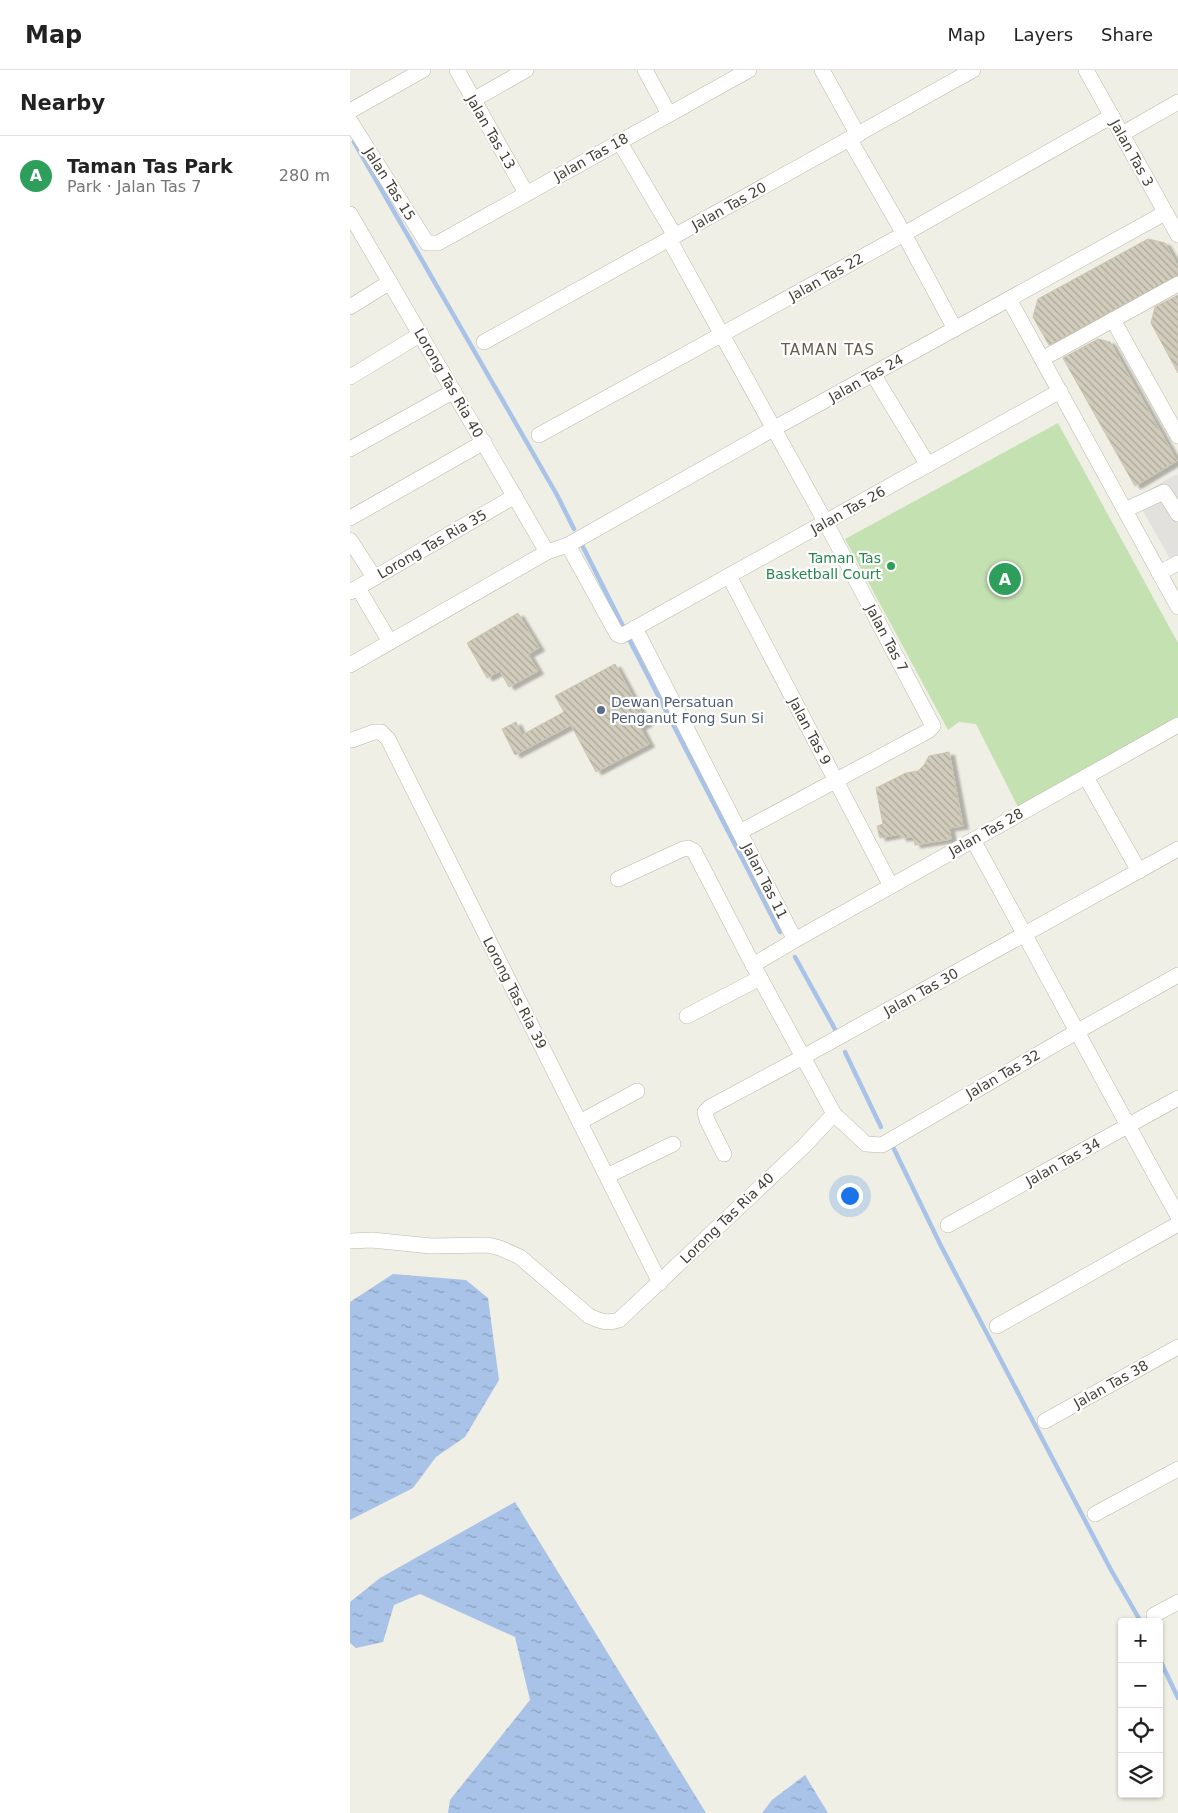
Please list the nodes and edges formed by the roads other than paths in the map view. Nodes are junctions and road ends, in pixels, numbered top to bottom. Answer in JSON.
{"nodes":[{"id":1,"x":423,"y":70,"type":"edge"},
{"id":2,"x":457,"y":70,"type":"edge"},
{"id":3,"x":526,"y":70,"type":"edge"},
{"id":4,"x":645,"y":70,"type":"edge"},
{"id":5,"x":749,"y":70,"type":"edge"},
{"id":6,"x":822,"y":70,"type":"edge"},
{"id":7,"x":973,"y":70,"type":"edge"},
{"id":8,"x":1086,"y":70,"type":"edge"},
{"id":9,"x":473,"y":100,"type":"junction"},
{"id":10,"x":1178,"y":102,"type":"edge"},
{"id":11,"x":350,"y":111,"type":"edge"},
{"id":12,"x":668,"y":114,"type":"junction"},
{"id":13,"x":1112,"y":116,"type":"junction"},
{"id":14,"x":350,"y":121,"type":"edge"},
{"id":15,"x":1122,"y":134,"type":"junction"},
{"id":16,"x":854,"y":138,"type":"junction"},
{"id":17,"x":619,"y":141,"type":"junction"},
{"id":18,"x":526,"y":193,"type":"junction"},
{"id":19,"x":1166,"y":213,"type":"junction"},
{"id":20,"x":352,"y":223,"type":"edge"},
{"id":21,"x":904,"y":234,"type":"junction"},
{"id":22,"x":1178,"y":235,"type":"edge"},
{"id":23,"x":672,"y":238,"type":"junction"},
{"id":24,"x":432,"y":244,"type":"joint"},
{"id":25,"x":390,"y":282,"type":"junction"},
{"id":26,"x":1178,"y":284,"type":"edge"},
{"id":27,"x":1009,"y":299,"type":"junction"},
{"id":28,"x":350,"y":307,"type":"edge"},
{"id":29,"x":1113,"y":320,"type":"junction"},
{"id":30,"x":955,"y":329,"type":"junction"},
{"id":31,"x":421,"y":334,"type":"junction"},
{"id":32,"x":722,"y":334,"type":"junction"},
{"id":33,"x":484,"y":342,"type":"dead end"},
{"id":34,"x":1042,"y":359,"type":"junction"},
{"id":35,"x":873,"y":374,"type":"junction"},
{"id":36,"x":350,"y":377,"type":"edge"},
{"id":37,"x":454,"y":391,"type":"junction"},
{"id":38,"x":1060,"y":391,"type":"junction"},
{"id":39,"x":773,"y":429,"type":"junction"},
{"id":40,"x":539,"y":435,"type":"dead end"},
{"id":41,"x":1178,"y":436,"type":"edge"},
{"id":42,"x":484,"y":442,"type":"junction"},
{"id":43,"x":352,"y":443,"type":"edge"},
{"id":44,"x":928,"y":464,"type":"junction"},
{"id":45,"x":515,"y":496,"type":"junction"},
{"id":46,"x":1125,"y":510,"type":"junction"},
{"id":47,"x":1178,"y":514,"type":"edge"},
{"id":48,"x":350,"y":518,"type":"edge"},
{"id":49,"x":826,"y":523,"type":"junction"},
{"id":50,"x":350,"y":540,"type":"edge"},
{"id":51,"x":568,"y":544,"type":"junction"},
{"id":52,"x":547,"y":552,"type":"junction"},
{"id":53,"x":1178,"y":563,"type":"edge"},
{"id":54,"x":1159,"y":573,"type":"junction"},
{"id":55,"x":729,"y":576,"type":"junction"},
{"id":56,"x":374,"y":578,"type":"junction"},
{"id":57,"x":354,"y":590,"type":"edge"},
{"id":58,"x":1178,"y":607,"type":"edge"},
{"id":59,"x":635,"y":628,"type":"junction"},
{"id":60,"x":390,"y":642,"type":"junction"},
{"id":61,"x":350,"y":665,"type":"edge"},
{"id":62,"x":1178,"y":725,"type":"edge"},
{"id":63,"x":352,"y":740,"type":"dead end"},
{"id":64,"x":1086,"y":776,"type":"junction"},
{"id":65,"x":835,"y":780,"type":"junction"},
{"id":66,"x":740,"y":832,"type":"junction"},
{"id":67,"x":973,"y":840,"type":"junction"},
{"id":68,"x":1178,"y":849,"type":"edge"},
{"id":69,"x":1139,"y":871,"type":"junction"},
{"id":70,"x":618,"y":879,"type":"dead end"},
{"id":71,"x":891,"y":886,"type":"junction"},
{"id":72,"x":1025,"y":935,"type":"junction"},
{"id":73,"x":794,"y":940,"type":"junction"},
{"id":74,"x":757,"y":972,"type":"junction"},
{"id":75,"x":1178,"y":975,"type":"edge"},
{"id":76,"x":687,"y":1016,"type":"dead end"},
{"id":77,"x":1078,"y":1031,"type":"junction"},
{"id":78,"x":803,"y":1057,"type":"junction"},
{"id":79,"x":637,"y":1091,"type":"dead end"},
{"id":80,"x":1178,"y":1098,"type":"edge"},
{"id":81,"x":834,"y":1114,"type":"junction"},
{"id":82,"x":580,"y":1122,"type":"junction"},
{"id":83,"x":1128,"y":1126,"type":"junction"},
{"id":84,"x":673,"y":1144,"type":"dead end"},
{"id":85,"x":724,"y":1154,"type":"dead end"},
{"id":86,"x":607,"y":1176,"type":"junction"},
{"id":87,"x":1178,"y":1216,"type":"edge"},
{"id":88,"x":1178,"y":1224,"type":"edge"},
{"id":89,"x":948,"y":1225,"type":"dead end"},
{"id":90,"x":350,"y":1241,"type":"edge"},
{"id":91,"x":660,"y":1283,"type":"junction"},
{"id":92,"x":997,"y":1326,"type":"dead end"},
{"id":93,"x":1178,"y":1347,"type":"edge"},
{"id":94,"x":1045,"y":1421,"type":"dead end"},
{"id":95,"x":1178,"y":1469,"type":"edge"},
{"id":96,"x":1095,"y":1514,"type":"dead end"},
{"id":97,"x":1178,"y":1602,"type":"edge"},
{"id":98,"x":1154,"y":1615,"type":"dead end"}],
"edges":[{"from":1,"to":11,"type":"street"},
{"from":2,"to":9,"type":"street","name":"Jalan Tas 13"},
{"from":3,"to":9,"type":"street"},
{"from":4,"to":12,"type":"street"},
{"from":5,"to":12,"type":"street","name":"Jalan Tas 18"},
{"from":6,"to":16,"type":"street"},
{"from":7,"to":16,"type":"street","name":"Jalan Tas 20"},
{"from":8,"to":13,"type":"street","name":"Jalan Tas 3"},
{"from":9,"to":18,"type":"street","name":"Jalan Tas 13"},
{"from":10,"to":15,"type":"street"},
{"from":12,"to":17,"type":"street","name":"Jalan Tas 18"},
{"from":13,"to":15,"type":"street","name":"Jalan Tas 3"},
{"from":13,"to":21,"type":"street","name":"Jalan Tas 22"},
{"from":14,"to":24,"type":"street","name":"Jalan Tas 15"},
{"from":15,"to":19,"type":"street","name":"Jalan Tas 3"},
{"from":16,"to":21,"type":"street"},
{"from":16,"to":23,"type":"street","name":"Jalan Tas 20"},
{"from":17,"to":18,"type":"street","name":"Jalan Tas 18"},
{"from":17,"to":23,"type":"street","name":"Jalan Tas 7"},
{"from":18,"to":24,"type":"street","name":"Jalan Tas 18"},
{"from":19,"to":22,"type":"street","name":"Jalan Tas 3"},
{"from":19,"to":27,"type":"street","name":"Jalan Tas 24"},
{"from":20,"to":25,"type":"street","name":"Lorong Tas Ria 40"},
{"from":21,"to":30,"type":"street"},
{"from":21,"to":32,"type":"street","name":"Jalan Tas 22"},
{"from":23,"to":32,"type":"street","name":"Jalan Tas 7"},
{"from":23,"to":33,"type":"street","name":"Jalan Tas 20"},
{"from":25,"to":28,"type":"street"},
{"from":25,"to":31,"type":"street","name":"Lorong Tas Ria 40"},
{"from":26,"to":29,"type":"street"},
{"from":27,"to":30,"type":"street","name":"Jalan Tas 24"},
{"from":27,"to":34,"type":"street"},
{"from":29,"to":34,"type":"street"},
{"from":29,"to":41,"type":"street"},
{"from":30,"to":35,"type":"street","name":"Jalan Tas 24"},
{"from":31,"to":36,"type":"street"},
{"from":31,"to":37,"type":"street","name":"Lorong Tas Ria 40"},
{"from":32,"to":39,"type":"street","name":"Jalan Tas 7"},
{"from":32,"to":40,"type":"street","name":"Jalan Tas 22"},
{"from":34,"to":38,"type":"street"},
{"from":35,"to":39,"type":"street","name":"Jalan Tas 24"},
{"from":35,"to":44,"type":"street"},
{"from":37,"to":42,"type":"street","name":"Lorong Tas Ria 40"},
{"from":37,"to":43,"type":"street"},
{"from":38,"to":44,"type":"street","name":"Jalan Tas 26"},
{"from":38,"to":46,"type":"street"},
{"from":39,"to":49,"type":"street","name":"Jalan Tas 7"},
{"from":39,"to":51,"type":"street","name":"Jalan Tas 24"},
{"from":42,"to":45,"type":"street","name":"Lorong Tas Ria 40"},
{"from":42,"to":48,"type":"street"},
{"from":44,"to":49,"type":"street","name":"Jalan Tas 26"},
{"from":45,"to":52,"type":"street","name":"Lorong Tas Ria 40"},
{"from":45,"to":56,"type":"street","name":"Lorong Tas Ria 35"},
{"from":46,"to":47,"type":"street"},
{"from":46,"to":54,"type":"street"},
{"from":49,"to":55,"type":"street","name":"Jalan Tas 26"},
{"from":49,"to":65,"type":"street","name":"Jalan Tas 7"},
{"from":50,"to":56,"type":"street"},
{"from":51,"to":52,"type":"street","name":"Jalan Tas 24"},
{"from":51,"to":59,"type":"street"},
{"from":52,"to":60,"type":"street","name":"Jalan Tas 24"},
{"from":53,"to":54,"type":"street"},
{"from":54,"to":58,"type":"street"},
{"from":55,"to":59,"type":"street","name":"Jalan Tas 26"},
{"from":55,"to":65,"type":"street","name":"Jalan Tas 9"},
{"from":56,"to":57,"type":"street","name":"Lorong Tas Ria 35"},
{"from":57,"to":60,"type":"street"},
{"from":59,"to":66,"type":"street","name":"Jalan Tas 11"},
{"from":60,"to":61,"type":"street","name":"Jalan Tas 24"},
{"from":62,"to":64,"type":"street","name":"Jalan Tas 28"},
{"from":63,"to":82,"type":"street","name":"Lorong Tas Ria 39"},
{"from":64,"to":67,"type":"street","name":"Jalan Tas 28"},
{"from":64,"to":69,"type":"street"},
{"from":65,"to":66,"type":"street"},
{"from":65,"to":71,"type":"street","name":"Jalan Tas 9"},
{"from":66,"to":73,"type":"street","name":"Jalan Tas 11"},
{"from":67,"to":71,"type":"street","name":"Jalan Tas 28"},
{"from":67,"to":72,"type":"street"},
{"from":68,"to":69,"type":"street","name":"Jalan Tas 30"},
{"from":69,"to":72,"type":"street","name":"Jalan Tas 30"},
{"from":70,"to":74,"type":"street"},
{"from":71,"to":73,"type":"street","name":"Jalan Tas 28"},
{"from":72,"to":77,"type":"street"},
{"from":72,"to":78,"type":"street","name":"Jalan Tas 30"},
{"from":73,"to":74,"type":"street"},
{"from":74,"to":76,"type":"street"},
{"from":74,"to":78,"type":"street"},
{"from":75,"to":77,"type":"street","name":"Jalan Tas 32"},
{"from":77,"to":81,"type":"street","name":"Jalan Tas 32"},
{"from":77,"to":83,"type":"street"},
{"from":78,"to":81,"type":"street"},
{"from":78,"to":85,"type":"street","name":"Jalan Tas 30"},
{"from":79,"to":82,"type":"street"},
{"from":80,"to":83,"type":"street","name":"Jalan Tas 34"},
{"from":81,"to":91,"type":"street","name":"Lorong Tas Ria 40"},
{"from":82,"to":86,"type":"street","name":"Lorong Tas Ria 39"},
{"from":83,"to":87,"type":"street"},
{"from":83,"to":89,"type":"street","name":"Jalan Tas 34"},
{"from":84,"to":86,"type":"street"},
{"from":86,"to":91,"type":"street","name":"Lorong Tas Ria 39"},
{"from":88,"to":92,"type":"street"},
{"from":90,"to":91,"type":"street","name":"Lorong Tas Ria 40"},
{"from":93,"to":94,"type":"street","name":"Jalan Tas 38"},
{"from":95,"to":96,"type":"street"},
{"from":97,"to":98,"type":"street"}]}
